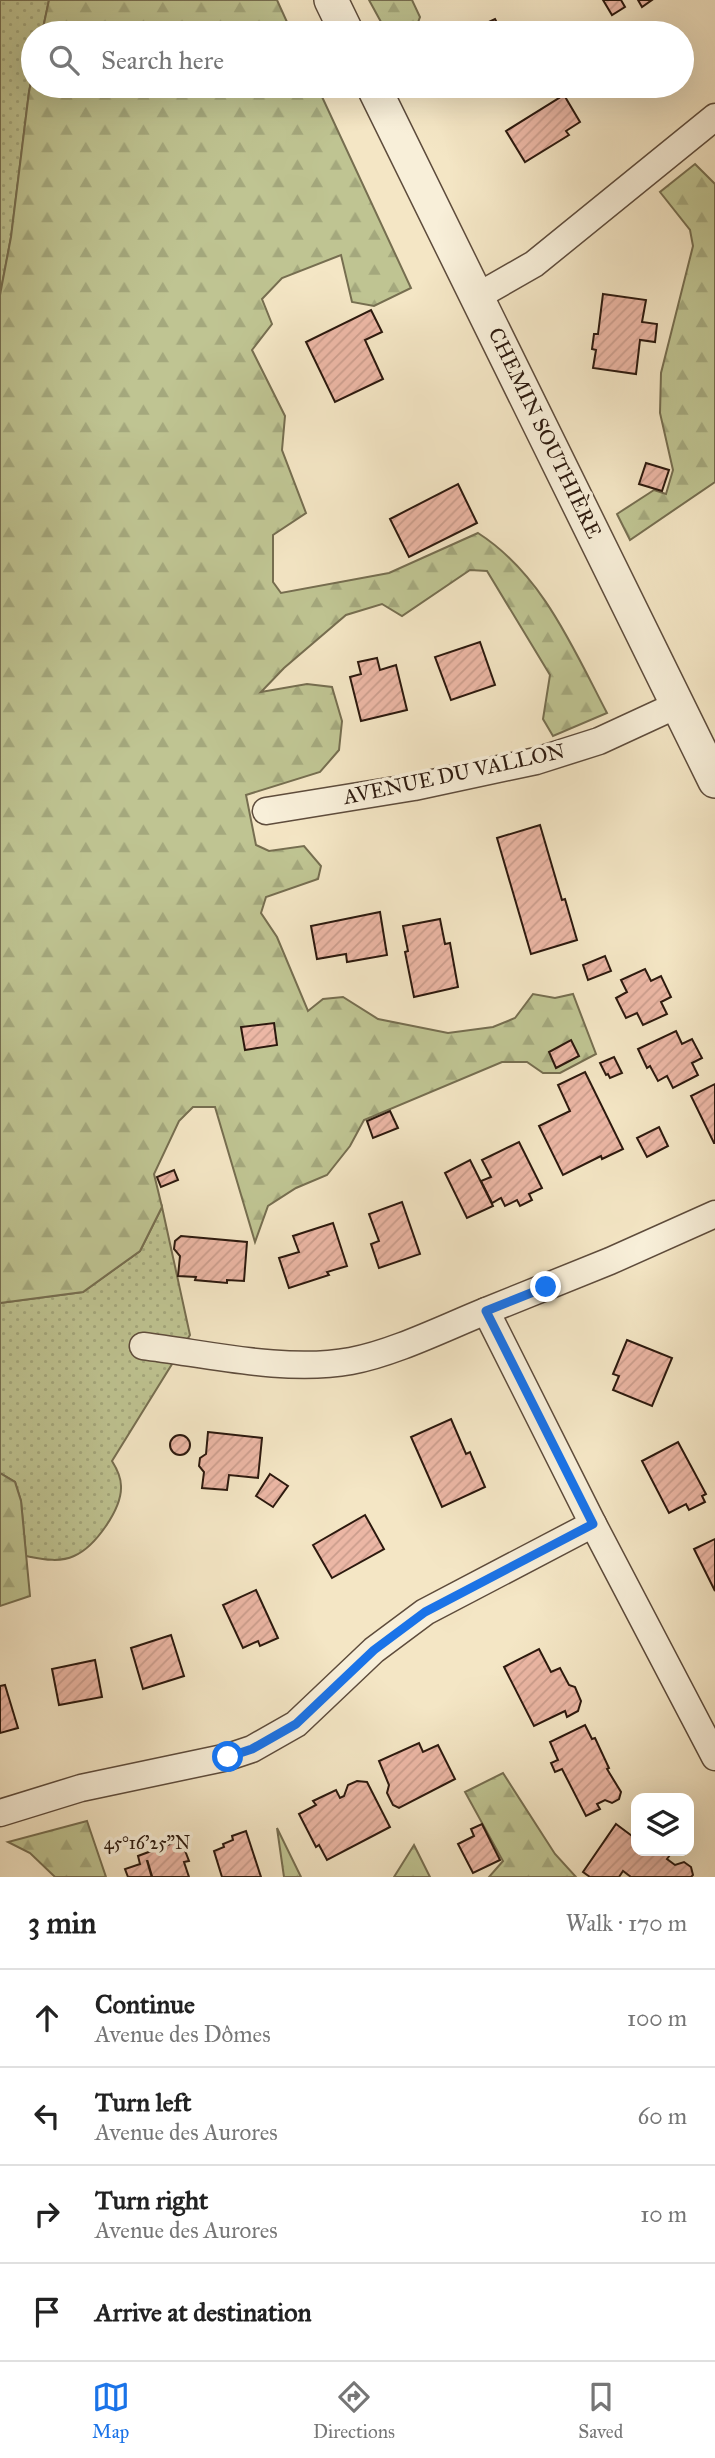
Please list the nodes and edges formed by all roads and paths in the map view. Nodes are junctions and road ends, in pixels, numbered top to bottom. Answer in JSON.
{"nodes":[{"id":1,"x":331,"y":0,"type":"edge"},
{"id":2,"x":341,"y":21,"type":"edge"},
{"id":3,"x":379,"y":98,"type":"edge"},
{"id":4,"x":715,"y":117,"type":"edge"},
{"id":5,"x":478,"y":296,"type":"junction"},
{"id":6,"x":677,"y":705,"type":"junction"},
{"id":7,"x":715,"y":781,"type":"edge"},
{"id":8,"x":266,"y":811,"type":"dead end"},
{"id":9,"x":715,"y":1214,"type":"edge"},
{"id":10,"x":486,"y":1311,"type":"junction"},
{"id":11,"x":143,"y":1346,"type":"dead end"},
{"id":12,"x":593,"y":1524,"type":"junction"},
{"id":13,"x":715,"y":1757,"type":"edge"},
{"id":14,"x":0,"y":1813,"type":"edge"}],
"edges":[{"from":1,"to":2,"type":"street"},
{"from":3,"to":5,"type":"street","name":"CHEMIN SOUTHIÈRE"},
{"from":4,"to":5,"type":"street"},
{"from":5,"to":6,"type":"street","name":"CHEMIN SOUTHIÈRE"},
{"from":6,"to":7,"type":"street","name":"CHEMIN SOUTHIÈRE"},
{"from":6,"to":8,"type":"street","name":"AVENUE DU VALLON"},
{"from":9,"to":10,"type":"street"},
{"from":10,"to":11,"type":"street"},
{"from":10,"to":12,"type":"street"},
{"from":12,"to":13,"type":"street"},
{"from":12,"to":14,"type":"street"}]}
